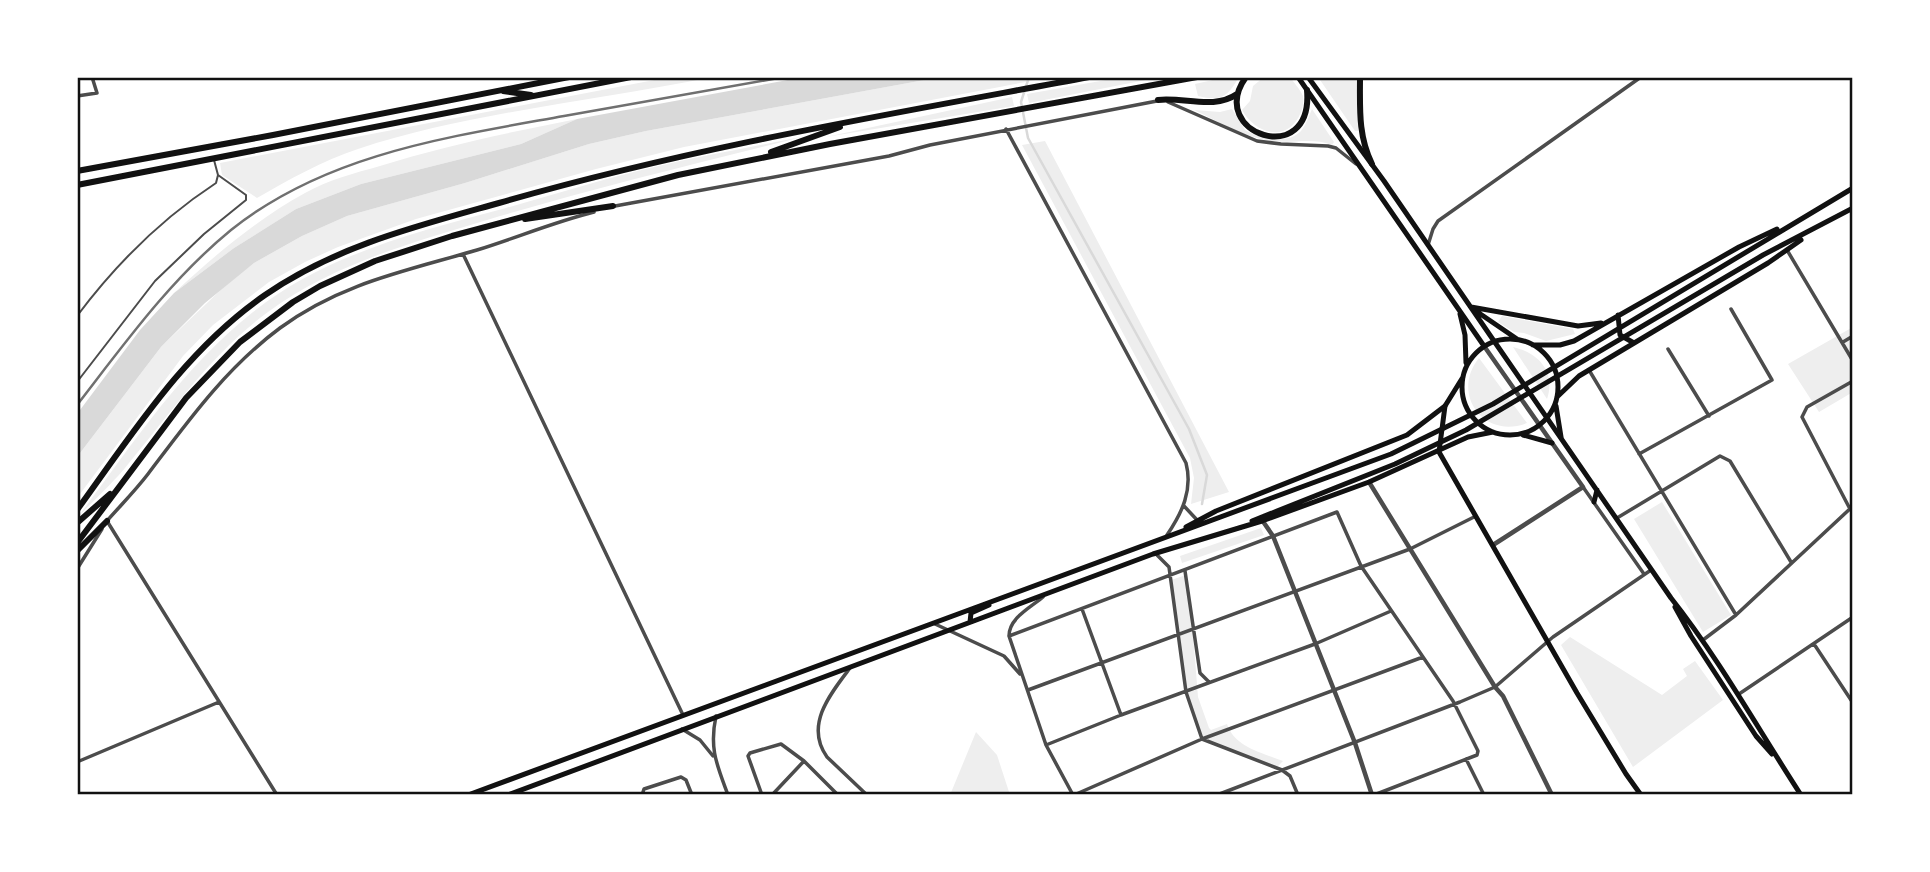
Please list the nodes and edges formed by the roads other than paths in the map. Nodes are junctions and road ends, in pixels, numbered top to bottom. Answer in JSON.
{"nodes":[{"id":1,"x":92,"y":77,"type":"edge"},
{"id":2,"x":569,"y":77,"type":"edge"},
{"id":3,"x":631,"y":77,"type":"edge"},
{"id":4,"x":1089,"y":77,"type":"edge"},
{"id":5,"x":1196,"y":77,"type":"edge"},
{"id":6,"x":1246,"y":77,"type":"edge"},
{"id":7,"x":1298,"y":77,"type":"edge"},
{"id":8,"x":1308,"y":77,"type":"edge"},
{"id":9,"x":1360,"y":77,"type":"edge"},
{"id":10,"x":1641,"y":77,"type":"edge"},
{"id":11,"x":1307,"y":90,"type":"junction"},
{"id":12,"x":498,"y":91,"type":"junction"},
{"id":13,"x":1238,"y":94,"type":"junction"},
{"id":14,"x":77,"y":96,"type":"edge"},
{"id":15,"x":536,"y":96,"type":"junction"},
{"id":16,"x":1158,"y":100,"type":"junction"},
{"id":17,"x":859,"y":121,"type":"junction"},
{"id":18,"x":1006,"y":130,"type":"junction"},
{"id":19,"x":213,"y":159,"type":"junction"},
{"id":20,"x":753,"y":159,"type":"junction"},
{"id":21,"x":1372,"y":164,"type":"junction"},
{"id":22,"x":1360,"y":167,"type":"junction"},
{"id":23,"x":77,"y":171,"type":"edge"},
{"id":24,"x":218,"y":175,"type":"junction"},
{"id":25,"x":77,"y":185,"type":"edge"},
{"id":26,"x":1853,"y":188,"type":"edge"},
{"id":27,"x":613,"y":206,"type":"junction"},
{"id":28,"x":1853,"y":208,"type":"edge"},
{"id":29,"x":1793,"y":222,"type":"junction"},
{"id":30,"x":499,"y":223,"type":"junction"},
{"id":31,"x":1818,"y":229,"type":"junction"},
{"id":32,"x":1429,"y":245,"type":"junction"},
{"id":33,"x":1787,"y":250,"type":"junction"},
{"id":34,"x":463,"y":254,"type":"junction"},
{"id":35,"x":1471,"y":307,"type":"junction"},
{"id":36,"x":1457,"y":308,"type":"junction"},
{"id":37,"x":1731,"y":309,"type":"dead end"},
{"id":38,"x":77,"y":316,"type":"edge"},
{"id":39,"x":1618,"y":316,"type":"junction"},
{"id":40,"x":1608,"y":321,"type":"junction"},
{"id":41,"x":1853,"y":336,"type":"edge"},
{"id":42,"x":1518,"y":340,"type":"junction"},
{"id":43,"x":1494,"y":341,"type":"junction"},
{"id":44,"x":1842,"y":342,"type":"junction"},
{"id":45,"x":1634,"y":343,"type":"junction"},
{"id":46,"x":1532,"y":345,"type":"junction"},
{"id":47,"x":1484,"y":346,"type":"junction"},
{"id":48,"x":1668,"y":349,"type":"dead end"},
{"id":49,"x":1853,"y":361,"type":"edge"},
{"id":50,"x":1466,"y":367,"type":"junction"},
{"id":51,"x":1589,"y":370,"type":"junction"},
{"id":52,"x":1463,"y":377,"type":"junction"},
{"id":53,"x":1853,"y":381,"type":"edge"},
{"id":54,"x":77,"y":382,"type":"edge"},
{"id":55,"x":1556,"y":401,"type":"junction"},
{"id":56,"x":1445,"y":406,"type":"junction"},
{"id":57,"x":1709,"y":416,"type":"junction"},
{"id":58,"x":1548,"y":417,"type":"junction"},
{"id":59,"x":1540,"y":425,"type":"junction"},
{"id":60,"x":1493,"y":432,"type":"junction"},
{"id":61,"x":1406,"y":435,"type":"junction"},
{"id":62,"x":1520,"y":435,"type":"junction"},
{"id":63,"x":1561,"y":437,"type":"junction"},
{"id":64,"x":1552,"y":443,"type":"junction"},
{"id":65,"x":1439,"y":452,"type":"junction"},
{"id":66,"x":1639,"y":454,"type":"junction"},
{"id":67,"x":1423,"y":458,"type":"junction"},
{"id":68,"x":1369,"y":482,"type":"junction"},
{"id":69,"x":119,"y":486,"type":"junction"},
{"id":70,"x":1583,"y":487,"type":"junction"},
{"id":71,"x":1597,"y":490,"type":"junction"},
{"id":72,"x":1661,"y":490,"type":"junction"},
{"id":73,"x":1594,"y":502,"type":"junction"},
{"id":74,"x":1184,"y":506,"type":"junction"},
{"id":75,"x":1851,"y":508,"type":"edge"},
{"id":76,"x":77,"y":510,"type":"edge"},
{"id":77,"x":1476,"y":516,"type":"junction"},
{"id":78,"x":1616,"y":518,"type":"junction"},
{"id":79,"x":1261,"y":519,"type":"junction"},
{"id":80,"x":107,"y":521,"type":"junction"},
{"id":81,"x":77,"y":523,"type":"edge"},
{"id":82,"x":1198,"y":524,"type":"junction"},
{"id":83,"x":1273,"y":537,"type":"junction"},
{"id":84,"x":1165,"y":539,"type":"junction"},
{"id":85,"x":1192,"y":542,"type":"junction"},
{"id":86,"x":77,"y":543,"type":"edge"},
{"id":87,"x":1493,"y":545,"type":"junction"},
{"id":88,"x":1410,"y":549,"type":"junction"},
{"id":89,"x":77,"y":551,"type":"edge"},
{"id":90,"x":1156,"y":554,"type":"junction"},
{"id":91,"x":1791,"y":562,"type":"junction"},
{"id":92,"x":1361,"y":566,"type":"junction"},
{"id":93,"x":77,"y":569,"type":"edge"},
{"id":94,"x":1185,"y":570,"type":"junction"},
{"id":95,"x":1651,"y":570,"type":"junction"},
{"id":96,"x":1644,"y":574,"type":"junction"},
{"id":97,"x":1171,"y":575,"type":"junction"},
{"id":98,"x":1295,"y":591,"type":"junction"},
{"id":99,"x":1050,"y":592,"type":"junction"},
{"id":100,"x":1671,"y":598,"type":"junction"},
{"id":101,"x":997,"y":599,"type":"junction"},
{"id":102,"x":1082,"y":609,"type":"junction"},
{"id":103,"x":1391,"y":611,"type":"junction"},
{"id":104,"x":1736,"y":615,"type":"junction"},
{"id":105,"x":1853,"y":617,"type":"edge"},
{"id":106,"x":931,"y":622,"type":"junction"},
{"id":107,"x":970,"y":622,"type":"junction"},
{"id":108,"x":1194,"y":629,"type":"junction"},
{"id":109,"x":947,"y":630,"type":"junction"},
{"id":110,"x":1179,"y":634,"type":"junction"},
{"id":111,"x":1009,"y":636,"type":"junction"},
{"id":112,"x":1702,"y":640,"type":"junction"},
{"id":113,"x":1549,"y":641,"type":"junction"},
{"id":114,"x":1814,"y":643,"type":"junction"},
{"id":115,"x":1315,"y":644,"type":"junction"},
{"id":116,"x":1423,"y":657,"type":"junction"},
{"id":117,"x":1102,"y":662,"type":"junction"},
{"id":118,"x":852,"y":666,"type":"junction"},
{"id":119,"x":1023,"y":679,"type":"junction"},
{"id":120,"x":1210,"y":682,"type":"junction"},
{"id":121,"x":1495,"y":687,"type":"junction"},
{"id":122,"x":1333,"y":689,"type":"junction"},
{"id":123,"x":1027,"y":690,"type":"junction"},
{"id":124,"x":1186,"y":692,"type":"junction"},
{"id":125,"x":1739,"y":694,"type":"junction"},
{"id":126,"x":219,"y":702,"type":"junction"},
{"id":127,"x":1853,"y":703,"type":"edge"},
{"id":128,"x":1455,"y":704,"type":"junction"},
{"id":129,"x":683,"y":715,"type":"junction"},
{"id":130,"x":1121,"y":715,"type":"junction"},
{"id":131,"x":716,"y":716,"type":"junction"},
{"id":132,"x":682,"y":729,"type":"junction"},
{"id":133,"x":1202,"y":739,"type":"junction"},
{"id":134,"x":1355,"y":743,"type":"junction"},
{"id":135,"x":1046,"y":745,"type":"junction"},
{"id":136,"x":714,"y":758,"type":"junction"},
{"id":137,"x":1466,"y":759,"type":"junction"},
{"id":138,"x":804,"y":761,"type":"junction"},
{"id":139,"x":77,"y":762,"type":"edge"},
{"id":140,"x":1781,"y":764,"type":"junction"},
{"id":141,"x":1282,"y":770,"type":"junction"},
{"id":142,"x":277,"y":795,"type":"edge"},
{"id":143,"x":468,"y":795,"type":"edge"},
{"id":144,"x":508,"y":795,"type":"edge"},
{"id":145,"x":642,"y":795,"type":"edge"},
{"id":146,"x":692,"y":795,"type":"edge"},
{"id":147,"x":728,"y":795,"type":"edge"},
{"id":148,"x":762,"y":795,"type":"edge"},
{"id":149,"x":772,"y":795,"type":"edge"},
{"id":150,"x":838,"y":795,"type":"edge"},
{"id":151,"x":867,"y":795,"type":"edge"},
{"id":152,"x":1073,"y":795,"type":"edge"},
{"id":153,"x":1217,"y":795,"type":"edge"},
{"id":154,"x":1298,"y":795,"type":"edge"},
{"id":155,"x":1373,"y":795,"type":"edge"},
{"id":156,"x":1483,"y":795,"type":"edge"},
{"id":157,"x":1552,"y":795,"type":"edge"},
{"id":158,"x":1641,"y":795,"type":"edge"},
{"id":159,"x":1801,"y":795,"type":"edge"}],
"edges":[{"from":1,"to":14,"type":"street"},
{"from":2,"to":12,"type":"highway"},
{"from":3,"to":15,"type":"highway"},
{"from":4,"to":17,"type":"highway"},
{"from":5,"to":20,"type":"highway"},
{"from":6,"to":13,"type":"highway"},
{"from":7,"to":11,"type":"main road"},
{"from":8,"to":21,"type":"main road"},
{"from":9,"to":21,"type":"highway"},
{"from":10,"to":32,"type":"street"},
{"from":11,"to":13,"type":"highway"},
{"from":11,"to":22,"type":"main road"},
{"from":12,"to":15,"type":"highway"},
{"from":12,"to":23,"type":"highway"},
{"from":13,"to":16,"type":"highway"},
{"from":15,"to":19,"type":"highway"},
{"from":16,"to":18,"type":"street"},
{"from":16,"to":22,"type":"street"},
{"from":17,"to":20,"type":"highway"},
{"from":17,"to":76,"type":"highway"},
{"from":18,"to":27,"type":"street"},
{"from":18,"to":74,"type":"street"},
{"from":19,"to":24,"type":"lane"},
{"from":19,"to":25,"type":"highway"},
{"from":20,"to":30,"type":"highway"},
{"from":21,"to":32,"type":"main road"},
{"from":22,"to":36,"type":"main road"},
{"from":24,"to":38,"type":"lane"},
{"from":24,"to":54,"type":"lane"},
{"from":26,"to":29,"type":"main road"},
{"from":27,"to":30,"type":"highway"},
{"from":27,"to":34,"type":"street"},
{"from":28,"to":31,"type":"main road"},
{"from":29,"to":39,"type":"main road"},
{"from":29,"to":82,"type":"main road"},
{"from":30,"to":69,"type":"highway"},
{"from":31,"to":33,"type":"main road"},
{"from":31,"to":79,"type":"main road"},
{"from":32,"to":35,"type":"main road"},
{"from":33,"to":44,"type":"street"},
{"from":33,"to":45,"type":"main road"},
{"from":34,"to":80,"type":"street"},
{"from":34,"to":129,"type":"street"},
{"from":35,"to":40,"type":"main road"},
{"from":35,"to":42,"type":"main road"},
{"from":35,"to":43,"type":"main road"},
{"from":36,"to":47,"type":"main road"},
{"from":36,"to":50,"type":"main road"},
{"from":37,"to":57,"type":"street"},
{"from":39,"to":40,"type":"main road"},
{"from":39,"to":45,"type":"main road"},
{"from":40,"to":46,"type":"main road"},
{"from":41,"to":44,"type":"street"},
{"from":42,"to":43,"type":"main road"},
{"from":42,"to":46,"type":"main road"},
{"from":43,"to":47,"type":"main road"},
{"from":43,"to":58,"type":"main road"},
{"from":44,"to":49,"type":"street"},
{"from":45,"to":51,"type":"main road"},
{"from":46,"to":55,"type":"main road"},
{"from":47,"to":50,"type":"main road"},
{"from":47,"to":59,"type":"street"},
{"from":48,"to":57,"type":"street"},
{"from":50,"to":52,"type":"main road"},
{"from":51,"to":55,"type":"main road"},
{"from":51,"to":66,"type":"street"},
{"from":52,"to":56,"type":"main road"},
{"from":52,"to":60,"type":"main road"},
{"from":53,"to":75,"type":"street"},
{"from":55,"to":58,"type":"main road"},
{"from":55,"to":63,"type":"main road"},
{"from":56,"to":61,"type":"main road"},
{"from":56,"to":65,"type":"main road"},
{"from":57,"to":66,"type":"street"},
{"from":58,"to":59,"type":"main road"},
{"from":58,"to":63,"type":"main road"},
{"from":59,"to":62,"type":"main road"},
{"from":59,"to":64,"type":"street"},
{"from":60,"to":62,"type":"main road"},
{"from":60,"to":65,"type":"main road"},
{"from":61,"to":67,"type":"main road"},
{"from":61,"to":82,"type":"main road"},
{"from":62,"to":64,"type":"main road"},
{"from":63,"to":71,"type":"main road"},
{"from":64,"to":70,"type":"street"},
{"from":65,"to":67,"type":"main road"},
{"from":65,"to":77,"type":"main road"},
{"from":66,"to":72,"type":"street"},
{"from":67,"to":68,"type":"main road"},
{"from":68,"to":79,"type":"main road"},
{"from":68,"to":88,"type":"street"},
{"from":69,"to":81,"type":"highway"},
{"from":69,"to":86,"type":"highway"},
{"from":70,"to":73,"type":"street"},
{"from":70,"to":87,"type":"street"},
{"from":71,"to":73,"type":"main road"},
{"from":71,"to":78,"type":"main road"},
{"from":72,"to":78,"type":"street"},
{"from":72,"to":91,"type":"street"},
{"from":72,"to":104,"type":"street"},
{"from":73,"to":96,"type":"street"},
{"from":74,"to":82,"type":"street"},
{"from":74,"to":84,"type":"street"},
{"from":75,"to":91,"type":"street"},
{"from":77,"to":87,"type":"main road"},
{"from":77,"to":88,"type":"street"},
{"from":78,"to":95,"type":"main road"},
{"from":79,"to":83,"type":"street"},
{"from":79,"to":85,"type":"main road"},
{"from":80,"to":89,"type":"highway"},
{"from":80,"to":93,"type":"street"},
{"from":80,"to":126,"type":"street"},
{"from":82,"to":84,"type":"main road"},
{"from":82,"to":85,"type":"main road"},
{"from":83,"to":92,"type":"street"},
{"from":83,"to":94,"type":"street"},
{"from":83,"to":98,"type":"street"},
{"from":84,"to":101,"type":"main road"},
{"from":85,"to":90,"type":"main road"},
{"from":87,"to":113,"type":"main road"},
{"from":88,"to":92,"type":"street"},
{"from":88,"to":121,"type":"street"},
{"from":90,"to":97,"type":"street"},
{"from":90,"to":99,"type":"main road"},
{"from":91,"to":104,"type":"street"},
{"from":92,"to":98,"type":"street"},
{"from":92,"to":103,"type":"street"},
{"from":94,"to":97,"type":"street"},
{"from":94,"to":108,"type":"street"},
{"from":95,"to":96,"type":"street"},
{"from":95,"to":100,"type":"main road"},
{"from":96,"to":113,"type":"street"},
{"from":97,"to":102,"type":"street"},
{"from":97,"to":110,"type":"street"},
{"from":98,"to":108,"type":"street"},
{"from":98,"to":115,"type":"street"},
{"from":99,"to":107,"type":"main road"},
{"from":99,"to":111,"type":"street"},
{"from":100,"to":112,"type":"main road"},
{"from":100,"to":140,"type":"main road"},
{"from":101,"to":106,"type":"main road"},
{"from":101,"to":107,"type":"main road"},
{"from":102,"to":111,"type":"street"},
{"from":102,"to":117,"type":"street"},
{"from":103,"to":115,"type":"street"},
{"from":103,"to":116,"type":"street"},
{"from":104,"to":112,"type":"street"},
{"from":105,"to":114,"type":"street"},
{"from":106,"to":109,"type":"street"},
{"from":106,"to":129,"type":"main road"},
{"from":107,"to":109,"type":"main road"},
{"from":108,"to":110,"type":"street"},
{"from":108,"to":120,"type":"street"},
{"from":109,"to":118,"type":"main road"},
{"from":109,"to":119,"type":"street"},
{"from":110,"to":117,"type":"street"},
{"from":110,"to":124,"type":"street"},
{"from":111,"to":119,"type":"street"},
{"from":112,"to":125,"type":"main road"},
{"from":113,"to":121,"type":"street"},
{"from":113,"to":158,"type":"main road"},
{"from":114,"to":125,"type":"street"},
{"from":114,"to":127,"type":"street"},
{"from":115,"to":120,"type":"street"},
{"from":115,"to":122,"type":"street"},
{"from":116,"to":122,"type":"street"},
{"from":116,"to":128,"type":"street"},
{"from":117,"to":123,"type":"street"},
{"from":117,"to":130,"type":"street"},
{"from":118,"to":131,"type":"main road"},
{"from":118,"to":151,"type":"street"},
{"from":119,"to":123,"type":"street"},
{"from":120,"to":124,"type":"street"},
{"from":121,"to":128,"type":"street"},
{"from":121,"to":157,"type":"street"},
{"from":122,"to":133,"type":"street"},
{"from":122,"to":134,"type":"street"},
{"from":123,"to":135,"type":"street"},
{"from":124,"to":130,"type":"street"},
{"from":124,"to":133,"type":"street"},
{"from":125,"to":140,"type":"main road"},
{"from":126,"to":139,"type":"street"},
{"from":126,"to":142,"type":"street"},
{"from":128,"to":134,"type":"street"},
{"from":128,"to":137,"type":"street"},
{"from":129,"to":143,"type":"main road"},
{"from":130,"to":135,"type":"street"},
{"from":131,"to":132,"type":"main road"},
{"from":131,"to":136,"type":"street"},
{"from":132,"to":136,"type":"street"},
{"from":132,"to":144,"type":"main road"},
{"from":133,"to":141,"type":"street"},
{"from":133,"to":152,"type":"street"},
{"from":134,"to":141,"type":"street"},
{"from":134,"to":155,"type":"street"},
{"from":135,"to":152,"type":"street"},
{"from":136,"to":147,"type":"street"},
{"from":137,"to":155,"type":"street"},
{"from":137,"to":156,"type":"street"},
{"from":138,"to":148,"type":"street"},
{"from":138,"to":149,"type":"street"},
{"from":138,"to":150,"type":"street"},
{"from":140,"to":159,"type":"main road"},
{"from":141,"to":153,"type":"street"},
{"from":141,"to":154,"type":"street"},
{"from":145,"to":146,"type":"street"}]}
